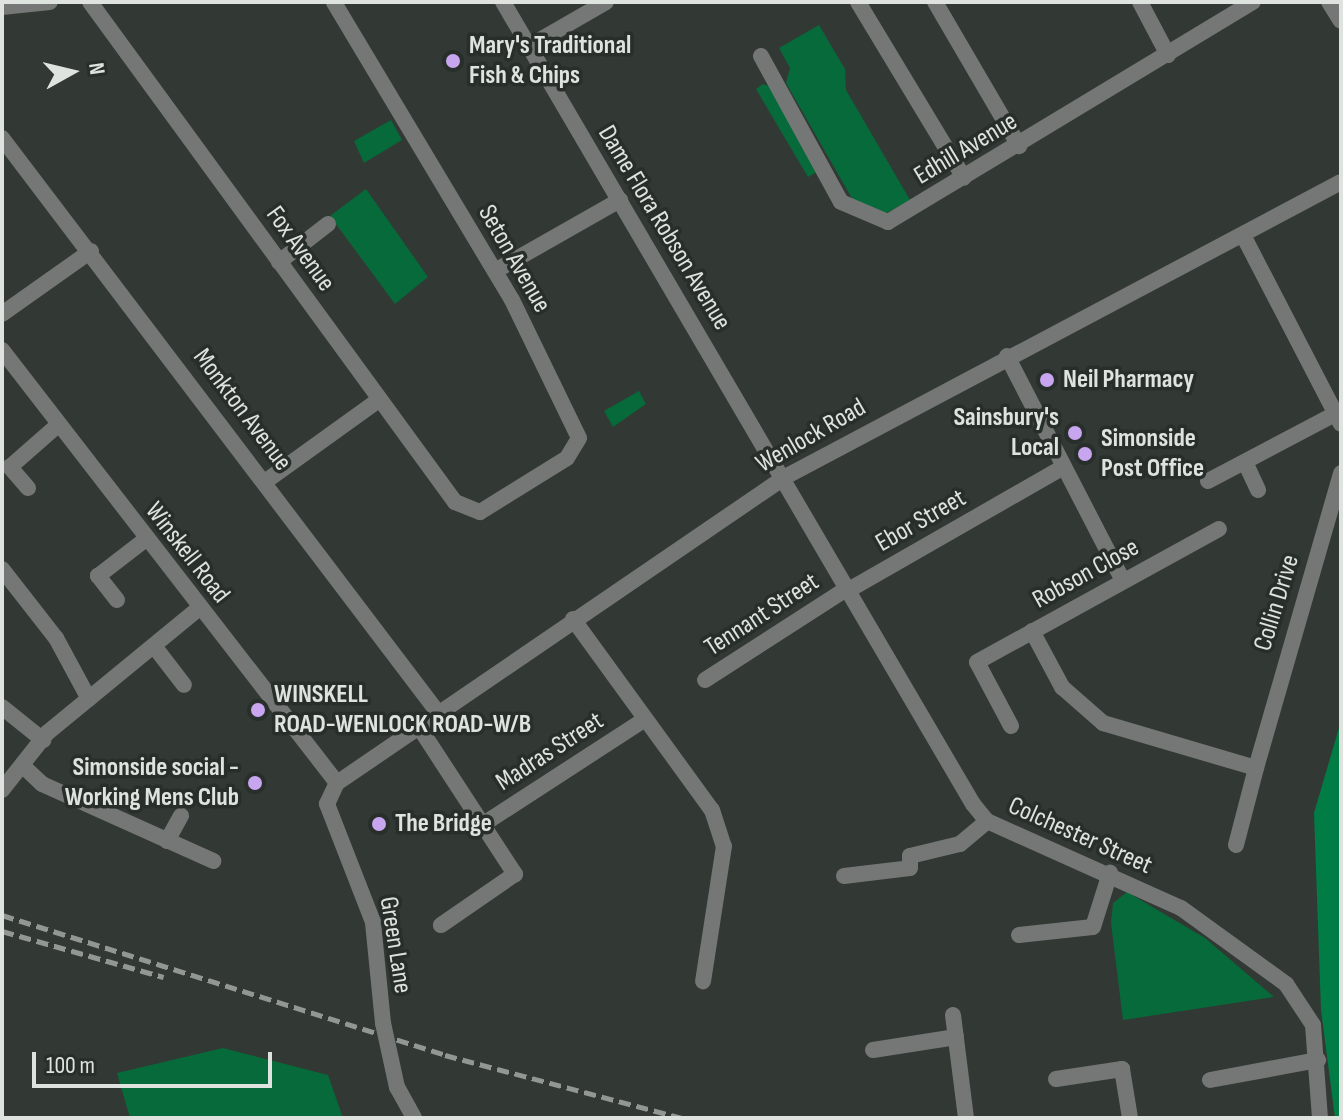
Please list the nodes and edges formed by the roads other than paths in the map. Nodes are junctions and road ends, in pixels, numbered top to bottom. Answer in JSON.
{"nodes":[{"id":1,"x":50,"y":2,"type":"edge"},
{"id":2,"x":90,"y":2,"type":"edge"},
{"id":3,"x":334,"y":2,"type":"edge"},
{"id":4,"x":503,"y":2,"type":"edge"},
{"id":5,"x":606,"y":2,"type":"edge"},
{"id":6,"x":858,"y":2,"type":"edge"},
{"id":7,"x":935,"y":2,"type":"edge"},
{"id":8,"x":1140,"y":2,"type":"edge"},
{"id":9,"x":1253,"y":2,"type":"edge"},
{"id":10,"x":1329,"y":2,"type":"edge"},
{"id":11,"x":9,"y":9,"type":"edge"},
{"id":12,"x":1341,"y":21,"type":"edge"},
{"id":13,"x":528,"y":47,"type":"junction"},
{"id":14,"x":1168,"y":55,"type":"junction"},
{"id":15,"x":761,"y":56,"type":"dead end"},
{"id":16,"x":2,"y":138,"type":"edge"},
{"id":17,"x":1019,"y":146,"type":"junction"},
{"id":18,"x":964,"y":178,"type":"junction"},
{"id":19,"x":1341,"y":182,"type":"edge"},
{"id":20,"x":620,"y":200,"type":"junction"},
{"id":21,"x":328,"y":224,"type":"dead end"},
{"id":22,"x":1245,"y":239,"type":"junction"},
{"id":23,"x":91,"y":251,"type":"junction"},
{"id":24,"x":279,"y":262,"type":"junction"},
{"id":25,"x":495,"y":271,"type":"junction"},
{"id":26,"x":2,"y":314,"type":"edge"},
{"id":27,"x":2,"y":350,"type":"edge"},
{"id":28,"x":1007,"y":356,"type":"junction"},
{"id":29,"x":380,"y":399,"type":"junction"},
{"id":30,"x":1340,"y":416,"type":"edge"},
{"id":31,"x":58,"y":425,"type":"junction"},
{"id":32,"x":1245,"y":462,"type":"junction"},
{"id":33,"x":1062,"y":468,"type":"junction"},
{"id":34,"x":1341,"y":473,"type":"edge"},
{"id":35,"x":785,"y":477,"type":"junction"},
{"id":36,"x":266,"y":481,"type":"junction"},
{"id":37,"x":1208,"y":481,"type":"dead end"},
{"id":38,"x":28,"y":488,"type":"dead end"},
{"id":39,"x":1258,"y":490,"type":"dead end"},
{"id":40,"x":480,"y":512,"type":"joint"},
{"id":41,"x":1219,"y":529,"type":"dead end"},
{"id":42,"x":146,"y":539,"type":"junction"},
{"id":43,"x":2,"y":569,"type":"edge"},
{"id":44,"x":1123,"y":581,"type":"junction"},
{"id":45,"x":846,"y":590,"type":"junction"},
{"id":46,"x":117,"y":600,"type":"dead end"},
{"id":47,"x":199,"y":608,"type":"junction"},
{"id":48,"x":573,"y":619,"type":"junction"},
{"id":49,"x":1032,"y":631,"type":"junction"},
{"id":50,"x":154,"y":646,"type":"junction"},
{"id":51,"x":705,"y":680,"type":"dead end"},
{"id":52,"x":184,"y":685,"type":"dead end"},
{"id":53,"x":89,"y":699,"type":"junction"},
{"id":54,"x":2,"y":707,"type":"edge"},
{"id":55,"x":439,"y":714,"type":"junction"},
{"id":56,"x":645,"y":719,"type":"junction"},
{"id":57,"x":1011,"y":726,"type":"dead end"},
{"id":58,"x":419,"y":727,"type":"junction"},
{"id":59,"x":43,"y":740,"type":"junction"},
{"id":60,"x":24,"y":767,"type":"junction"},
{"id":61,"x":1256,"y":768,"type":"junction"},
{"id":62,"x":337,"y":783,"type":"junction"},
{"id":63,"x":2,"y":790,"type":"edge"},
{"id":64,"x":181,"y":816,"type":"dead end"},
{"id":65,"x":987,"y":821,"type":"junction"},
{"id":66,"x":482,"y":825,"type":"junction"},
{"id":67,"x":167,"y":841,"type":"junction"},
{"id":68,"x":1236,"y":845,"type":"dead end"},
{"id":69,"x":213,"y":861,"type":"dead end"},
{"id":70,"x":1110,"y":873,"type":"junction"},
{"id":71,"x":844,"y":876,"type":"dead end"},
{"id":72,"x":441,"y":925,"type":"dead end"},
{"id":73,"x":1019,"y":935,"type":"dead end"},
{"id":74,"x":703,"y":981,"type":"dead end"},
{"id":75,"x":953,"y":1015,"type":"dead end"},
{"id":76,"x":956,"y":1037,"type":"junction"},
{"id":77,"x":873,"y":1050,"type":"dead end"},
{"id":78,"x":1318,"y":1060,"type":"junction"},
{"id":79,"x":1056,"y":1079,"type":"dead end"},
{"id":80,"x":1210,"y":1080,"type":"dead end"},
{"id":81,"x":414,"y":1118,"type":"edge"},
{"id":82,"x":966,"y":1118,"type":"edge"},
{"id":83,"x":1130,"y":1118,"type":"edge"},
{"id":84,"x":1320,"y":1118,"type":"edge"}],
"edges":[{"from":1,"to":11,"type":"street"},
{"from":2,"to":24,"type":"street","name":"Fox Avenue"},
{"from":3,"to":25,"type":"street","name":"Seton Avenue"},
{"from":4,"to":13,"type":"street","name":"Dame Flora Robson Avenue"},
{"from":5,"to":13,"type":"street"},
{"from":6,"to":18,"type":"street"},
{"from":7,"to":17,"type":"street"},
{"from":8,"to":14,"type":"street"},
{"from":9,"to":14,"type":"street","name":"Edhill Avenue"},
{"from":10,"to":12,"type":"street"},
{"from":13,"to":20,"type":"street","name":"Dame Flora Robson Avenue"},
{"from":14,"to":17,"type":"street","name":"Edhill Avenue"},
{"from":15,"to":18,"type":"street","name":"Edhill Avenue"},
{"from":16,"to":23,"type":"street","name":"Monkton Avenue"},
{"from":17,"to":18,"type":"street","name":"Edhill Avenue"},
{"from":19,"to":22,"type":"street","name":"Wenlock Road"},
{"from":20,"to":25,"type":"street"},
{"from":20,"to":35,"type":"street","name":"Dame Flora Robson Avenue"},
{"from":21,"to":24,"type":"street"},
{"from":22,"to":28,"type":"street","name":"Wenlock Road"},
{"from":22,"to":30,"type":"street"},
{"from":23,"to":26,"type":"street"},
{"from":23,"to":36,"type":"street","name":"Monkton Avenue"},
{"from":24,"to":29,"type":"street","name":"Fox Avenue"},
{"from":25,"to":40,"type":"street","name":"Seton Avenue"},
{"from":27,"to":31,"type":"street","name":"Winskell Road"},
{"from":28,"to":33,"type":"street"},
{"from":28,"to":35,"type":"street","name":"Wenlock Road"},
{"from":29,"to":36,"type":"street"},
{"from":29,"to":40,"type":"street","name":"Fox Avenue"},
{"from":30,"to":32,"type":"street"},
{"from":31,"to":38,"type":"street"},
{"from":31,"to":42,"type":"street","name":"Winskell Road"},
{"from":32,"to":37,"type":"street"},
{"from":32,"to":39,"type":"street"},
{"from":33,"to":44,"type":"street"},
{"from":33,"to":45,"type":"street","name":"Ebor Street"},
{"from":34,"to":61,"type":"street","name":"Collin Drive"},
{"from":35,"to":45,"type":"street","name":"Colchester Street"},
{"from":35,"to":48,"type":"street","name":"Wenlock Road"},
{"from":36,"to":55,"type":"street","name":"Monkton Avenue"},
{"from":41,"to":44,"type":"street","name":"Robson Close"},
{"from":42,"to":46,"type":"street"},
{"from":42,"to":47,"type":"street","name":"Winskell Road"},
{"from":43,"to":53,"type":"street"},
{"from":44,"to":49,"type":"street","name":"Robson Close"},
{"from":45,"to":51,"type":"street","name":"Tennant Street"},
{"from":45,"to":65,"type":"street","name":"Colchester Street"},
{"from":47,"to":50,"type":"street"},
{"from":47,"to":62,"type":"street","name":"Winskell Road"},
{"from":48,"to":55,"type":"street","name":"Wenlock Road"},
{"from":48,"to":56,"type":"street"},
{"from":49,"to":57,"type":"street","name":"Robson Close"},
{"from":49,"to":61,"type":"street"},
{"from":50,"to":52,"type":"street"},
{"from":50,"to":53,"type":"street"},
{"from":53,"to":59,"type":"street"},
{"from":54,"to":59,"type":"street"},
{"from":55,"to":58,"type":"street","name":"Wenlock Road"},
{"from":56,"to":66,"type":"street","name":"Madras Street"},
{"from":56,"to":74,"type":"street"},
{"from":58,"to":62,"type":"street","name":"Wenlock Road"},
{"from":58,"to":66,"type":"street"},
{"from":59,"to":60,"type":"street"},
{"from":60,"to":63,"type":"street"},
{"from":60,"to":67,"type":"street"},
{"from":61,"to":68,"type":"street","name":"Collin Drive"},
{"from":62,"to":81,"type":"street","name":"Green Lane","bridge":true},
{"from":64,"to":67,"type":"street"},
{"from":65,"to":70,"type":"street","name":"Colchester Street"},
{"from":65,"to":71,"type":"street"},
{"from":66,"to":72,"type":"street"},
{"from":67,"to":69,"type":"street"},
{"from":70,"to":73,"type":"street"},
{"from":70,"to":78,"type":"street","name":"Colchester Street"},
{"from":75,"to":76,"type":"street"},
{"from":76,"to":77,"type":"street"},
{"from":76,"to":82,"type":"street"},
{"from":78,"to":80,"type":"street"},
{"from":78,"to":84,"type":"street","name":"Colchester Street"},
{"from":79,"to":83,"type":"street"}]}
